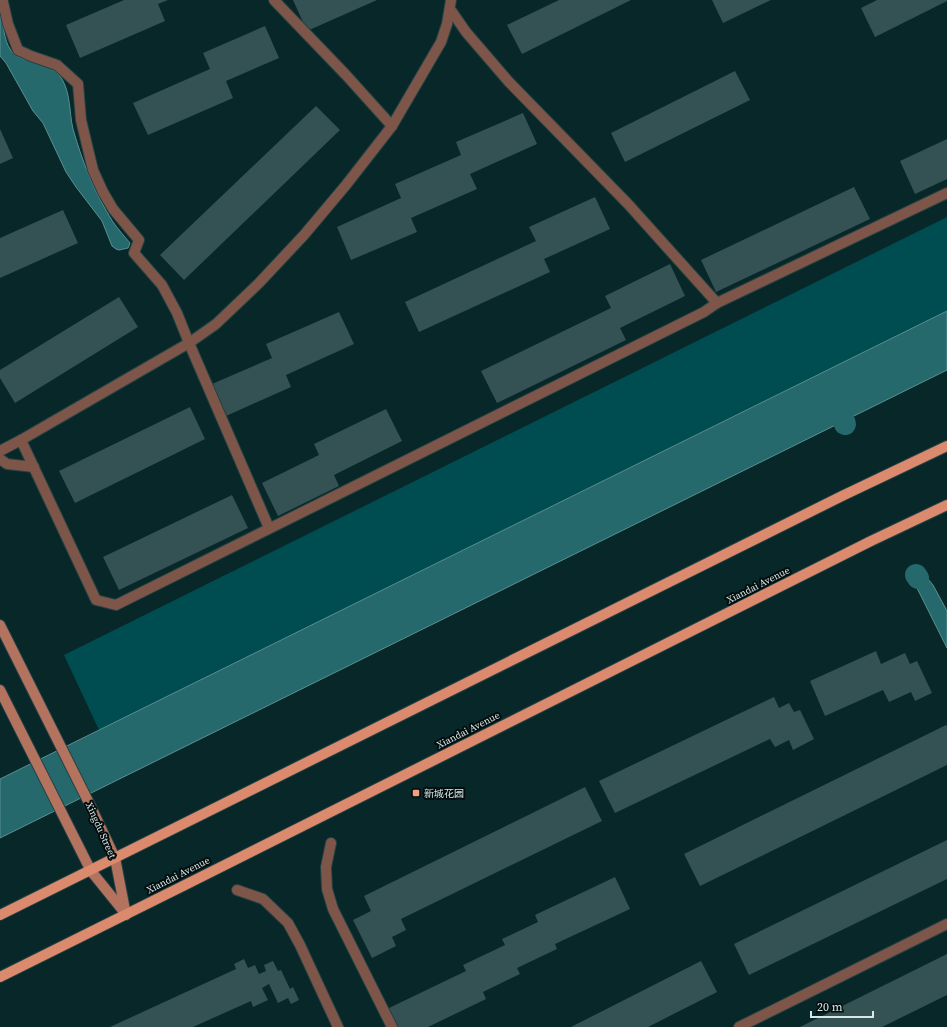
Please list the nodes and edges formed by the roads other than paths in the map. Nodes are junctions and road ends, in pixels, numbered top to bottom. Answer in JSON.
{"nodes":[{"id":1,"x":1,"y":0,"type":"edge"},
{"id":2,"x":274,"y":0,"type":"edge"},
{"id":3,"x":450,"y":4,"type":"edge"},
{"id":4,"x":392,"y":126,"type":"junction"},
{"id":5,"x":947,"y":194,"type":"edge"},
{"id":6,"x":717,"y":304,"type":"junction"},
{"id":7,"x":189,"y":343,"type":"junction"},
{"id":8,"x":21,"y":440,"type":"junction"},
{"id":9,"x":947,"y":446,"type":"edge"},
{"id":10,"x":0,"y":451,"type":"edge"},
{"id":11,"x":0,"y":459,"type":"edge"},
{"id":12,"x":34,"y":467,"type":"junction"},
{"id":13,"x":947,"y":505,"type":"edge"},
{"id":14,"x":269,"y":528,"type":"junction"},
{"id":15,"x":0,"y":625,"type":"edge"},
{"id":16,"x":0,"y":690,"type":"edge"},
{"id":17,"x":332,"y":844,"type":"dead end"},
{"id":18,"x":115,"y":858,"type":"junction"},
{"id":19,"x":91,"y":870,"type":"junction"},
{"id":20,"x":237,"y":890,"type":"dead end"},
{"id":21,"x":0,"y":915,"type":"edge"},
{"id":22,"x":126,"y":915,"type":"junction"},
{"id":23,"x":947,"y":924,"type":"edge"},
{"id":24,"x":0,"y":977,"type":"edge"},
{"id":25,"x":338,"y":1027,"type":"edge"},
{"id":26,"x":392,"y":1027,"type":"edge"},
{"id":27,"x":739,"y":1027,"type":"edge"}],
"edges":[{"from":1,"to":7,"type":"street"},
{"from":2,"to":4,"type":"street"},
{"from":3,"to":4,"type":"street"},
{"from":3,"to":6,"type":"street"},
{"from":4,"to":7,"type":"street"},
{"from":5,"to":6,"type":"street"},
{"from":6,"to":14,"type":"street"},
{"from":7,"to":8,"type":"street"},
{"from":7,"to":14,"type":"street"},
{"from":8,"to":10,"type":"street"},
{"from":8,"to":12,"type":"street"},
{"from":9,"to":18,"type":"main road"},
{"from":11,"to":12,"type":"street"},
{"from":12,"to":14,"type":"street"},
{"from":13,"to":22,"type":"main road","name":"Xiandai Avenue"},
{"from":15,"to":18,"type":"main road","name":"Xingdu Street"},
{"from":16,"to":19,"type":"main road"},
{"from":17,"to":26,"type":"street"},
{"from":18,"to":19,"type":"main road"},
{"from":18,"to":22,"type":"main road","name":"Xingdu Street"},
{"from":19,"to":21,"type":"main road"},
{"from":19,"to":22,"type":"main road"},
{"from":20,"to":25,"type":"street"},
{"from":22,"to":24,"type":"main road","name":"Xiandai Avenue"},
{"from":23,"to":27,"type":"street"}]}
